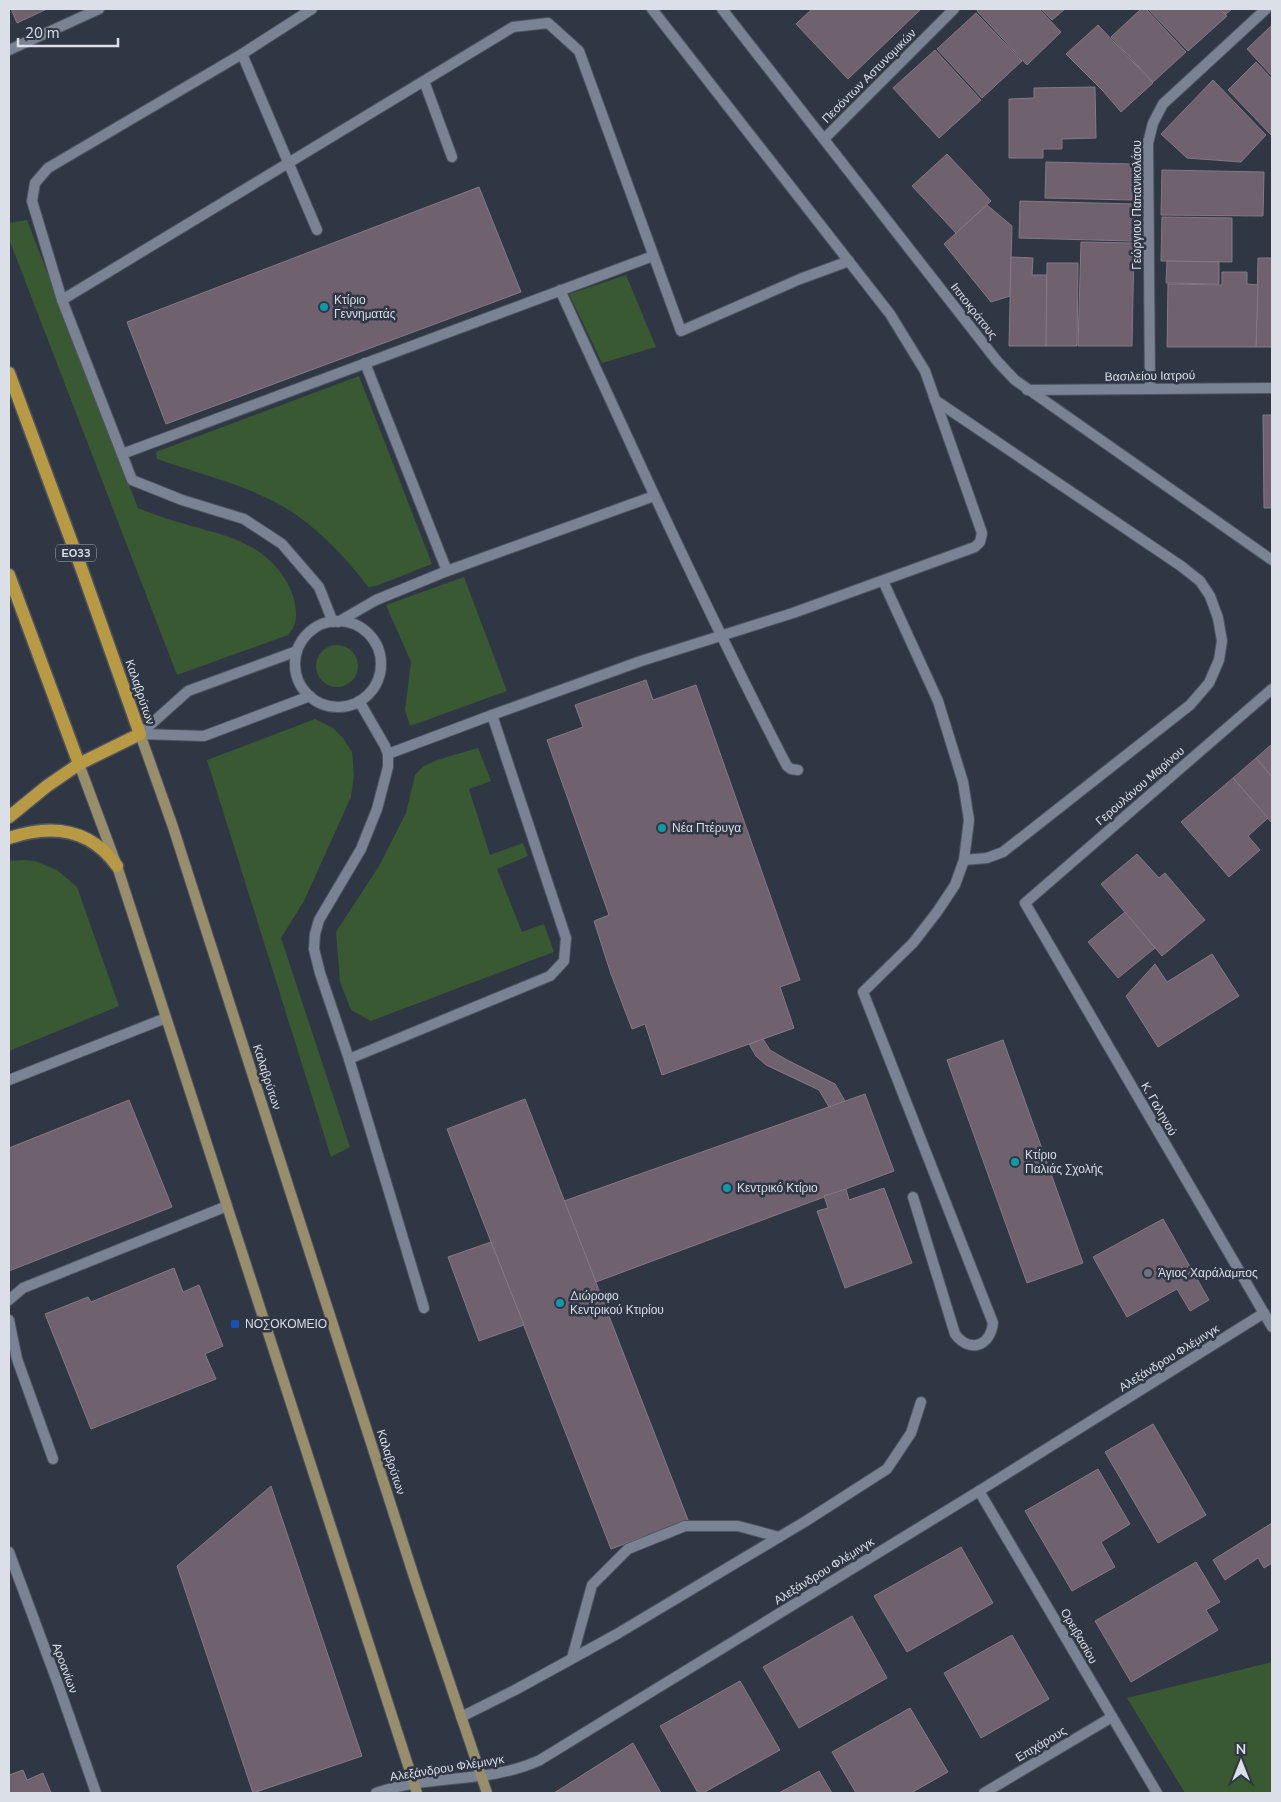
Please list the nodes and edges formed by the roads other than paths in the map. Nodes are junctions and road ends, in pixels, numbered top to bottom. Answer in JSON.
{"nodes":[{"id":1,"x":99,"y":9,"type":"edge"},
{"id":2,"x":312,"y":9,"type":"edge"},
{"id":3,"x":652,"y":9,"type":"edge"},
{"id":4,"x":722,"y":9,"type":"edge"},
{"id":5,"x":954,"y":9,"type":"edge"},
{"id":6,"x":1266,"y":9,"type":"edge"},
{"id":7,"x":9,"y":50,"type":"edge"},
{"id":8,"x":242,"y":54,"type":"junction"},
{"id":9,"x":424,"y":81,"type":"junction"},
{"id":10,"x":824,"y":139,"type":"junction"},
{"id":11,"x":452,"y":157,"type":"dead end"},
{"id":12,"x":289,"y":164,"type":"junction"},
{"id":13,"x":317,"y":230,"type":"dead end"},
{"id":14,"x":653,"y":256,"type":"junction"},
{"id":15,"x":849,"y":261,"type":"junction"},
{"id":16,"x":560,"y":290,"type":"junction"},
{"id":17,"x":62,"y":300,"type":"junction"},
{"id":18,"x":365,"y":363,"type":"junction"},
{"id":19,"x":9,"y":373,"type":"edge"},
{"id":20,"x":1272,"y":388,"type":"edge"},
{"id":21,"x":1150,"y":389,"type":"junction"},
{"id":22,"x":1027,"y":390,"type":"junction"},
{"id":23,"x":935,"y":400,"type":"junction"},
{"id":24,"x":122,"y":454,"type":"junction"},
{"id":25,"x":654,"y":496,"type":"junction"},
{"id":26,"x":1272,"y":560,"type":"edge"},
{"id":27,"x":447,"y":571,"type":"junction"},
{"id":28,"x":9,"y":575,"type":"edge"},
{"id":29,"x":883,"y":581,"type":"junction"},
{"id":30,"x":335,"y":622,"type":"junction"},
{"id":31,"x":722,"y":636,"type":"junction"},
{"id":32,"x":298,"y":651,"type":"junction"},
{"id":33,"x":1272,"y":689,"type":"edge"},
{"id":34,"x":310,"y":696,"type":"junction"},
{"id":35,"x":359,"y":701,"type":"junction"},
{"id":36,"x":492,"y":715,"type":"junction"},
{"id":37,"x":140,"y":734,"type":"junction"},
{"id":38,"x":388,"y":754,"type":"junction"},
{"id":39,"x":79,"y":764,"type":"junction"},
{"id":40,"x":798,"y":770,"type":"dead end"},
{"id":41,"x":9,"y":817,"type":"edge"},
{"id":42,"x":9,"y":838,"type":"edge"},
{"id":43,"x":964,"y":860,"type":"junction"},
{"id":44,"x":117,"y":866,"type":"junction"},
{"id":45,"x":1025,"y":903,"type":"joint"},
{"id":46,"x":166,"y":1018,"type":"junction"},
{"id":47,"x":349,"y":1059,"type":"junction"},
{"id":48,"x":9,"y":1080,"type":"edge"},
{"id":49,"x":913,"y":1197,"type":"dead end"},
{"id":50,"x":227,"y":1206,"type":"junction"},
{"id":51,"x":9,"y":1300,"type":"edge"},
{"id":52,"x":424,"y":1308,"type":"dead end"},
{"id":53,"x":1264,"y":1313,"type":"junction"},
{"id":54,"x":9,"y":1320,"type":"edge"},
{"id":55,"x":1272,"y":1327,"type":"edge"},
{"id":56,"x":921,"y":1402,"type":"dead end"},
{"id":57,"x":53,"y":1459,"type":"dead end"},
{"id":58,"x":979,"y":1491,"type":"junction"},
{"id":59,"x":779,"y":1537,"type":"junction"},
{"id":60,"x":9,"y":1552,"type":"edge"},
{"id":61,"x":572,"y":1658,"type":"junction"},
{"id":62,"x":461,"y":1717,"type":"junction"},
{"id":63,"x":1112,"y":1717,"type":"junction"},
{"id":64,"x":482,"y":1776,"type":"junction"},
{"id":65,"x":414,"y":1783,"type":"junction"},
{"id":66,"x":96,"y":1793,"type":"edge"},
{"id":67,"x":376,"y":1793,"type":"edge"},
{"id":68,"x":417,"y":1793,"type":"edge"},
{"id":69,"x":487,"y":1793,"type":"edge"},
{"id":70,"x":984,"y":1793,"type":"edge"},
{"id":71,"x":1157,"y":1793,"type":"edge"}],
"edges":[{"from":1,"to":7,"type":"street"},
{"from":2,"to":8,"type":"street"},
{"from":3,"to":15,"type":"street"},
{"from":4,"to":10,"type":"street","name":"Ιπποκράτους"},
{"from":5,"to":10,"type":"street","name":"Πεσόντων Αστυνομικών"},
{"from":6,"to":21,"type":"street","name":"Γεώργιου Παπανικολάου"},
{"from":8,"to":12,"type":"street"},
{"from":8,"to":17,"type":"street"},
{"from":9,"to":11,"type":"street"},
{"from":9,"to":12,"type":"street"},
{"from":9,"to":14,"type":"street"},
{"from":10,"to":22,"type":"street","name":"Ιπποκράτους"},
{"from":12,"to":13,"type":"street"},
{"from":12,"to":17,"type":"street"},
{"from":14,"to":15,"type":"street"},
{"from":14,"to":16,"type":"street"},
{"from":15,"to":23,"type":"street"},
{"from":16,"to":18,"type":"street"},
{"from":16,"to":25,"type":"street"},
{"from":17,"to":24,"type":"street"},
{"from":18,"to":24,"type":"street"},
{"from":18,"to":27,"type":"street"},
{"from":19,"to":37,"type":"main road","name":"Καλαβρύτων","number":"ΕΟ33"},
{"from":20,"to":21,"type":"street","name":"Βασιλείου Ιατρού"},
{"from":21,"to":22,"type":"street","name":"Βασιλείου Ιατρού"},
{"from":22,"to":26,"type":"street","name":"Ιπποκράτους"},
{"from":23,"to":29,"type":"street"},
{"from":23,"to":43,"type":"street"},
{"from":24,"to":30,"type":"street"},
{"from":25,"to":27,"type":"street"},
{"from":25,"to":31,"type":"street"},
{"from":27,"to":30,"type":"street"},
{"from":28,"to":39,"type":"main road"},
{"from":29,"to":31,"type":"street"},
{"from":29,"to":43,"type":"street"},
{"from":30,"to":32,"type":"street"},
{"from":30,"to":35,"type":"street"},
{"from":31,"to":36,"type":"street"},
{"from":31,"to":40,"type":"street"},
{"from":32,"to":34,"type":"street"},
{"from":32,"to":37,"type":"street"},
{"from":33,"to":45,"type":"street","name":"Γερουλάνου Μαρίνου"},
{"from":34,"to":35,"type":"street"},
{"from":34,"to":37,"type":"street"},
{"from":35,"to":38,"type":"street"},
{"from":36,"to":38,"type":"street"},
{"from":36,"to":47,"type":"street"},
{"from":37,"to":39,"type":"main road"},
{"from":37,"to":62,"type":"main road","name":"Καλαβρύτων"},
{"from":38,"to":47,"type":"street"},
{"from":39,"to":41,"type":"main road"},
{"from":39,"to":44,"type":"main road"},
{"from":42,"to":44,"type":"main road"},
{"from":43,"to":49,"type":"street"},
{"from":44,"to":46,"type":"main road"},
{"from":45,"to":53,"type":"street","name":"Κ. Γαληνού"},
{"from":46,"to":48,"type":"street"},
{"from":46,"to":50,"type":"main road"},
{"from":47,"to":52,"type":"street"},
{"from":50,"to":51,"type":"street"},
{"from":50,"to":65,"type":"main road"},
{"from":53,"to":55,"type":"street","name":"Κ. Γαληνού"},
{"from":53,"to":58,"type":"street","name":"Αλεξάνδρου Φλέμινγκ"},
{"from":54,"to":57,"type":"street"},
{"from":56,"to":59,"type":"street"},
{"from":58,"to":63,"type":"street","name":"Ορειβασίου"},
{"from":58,"to":64,"type":"street","name":"Αλεξάνδρου Φλέμινγκ"},
{"from":59,"to":61,"type":"street"},
{"from":59,"to":61,"type":"street"},
{"from":60,"to":66,"type":"street","name":"Αροανίων"},
{"from":61,"to":62,"type":"street"},
{"from":62,"to":64,"type":"main road","name":"Καλαβρύτων"},
{"from":63,"to":70,"type":"street","name":"Επιχάρους"},
{"from":63,"to":71,"type":"street","name":"Ορειβασίου"},
{"from":64,"to":65,"type":"street","name":"Αλεξάνδρου Φλέμινγκ"},
{"from":64,"to":69,"type":"main road","name":"Καλαβρύτων"},
{"from":65,"to":67,"type":"street","name":"Αλεξάνδρου Φλέμινγκ"},
{"from":65,"to":68,"type":"main road"}]}
